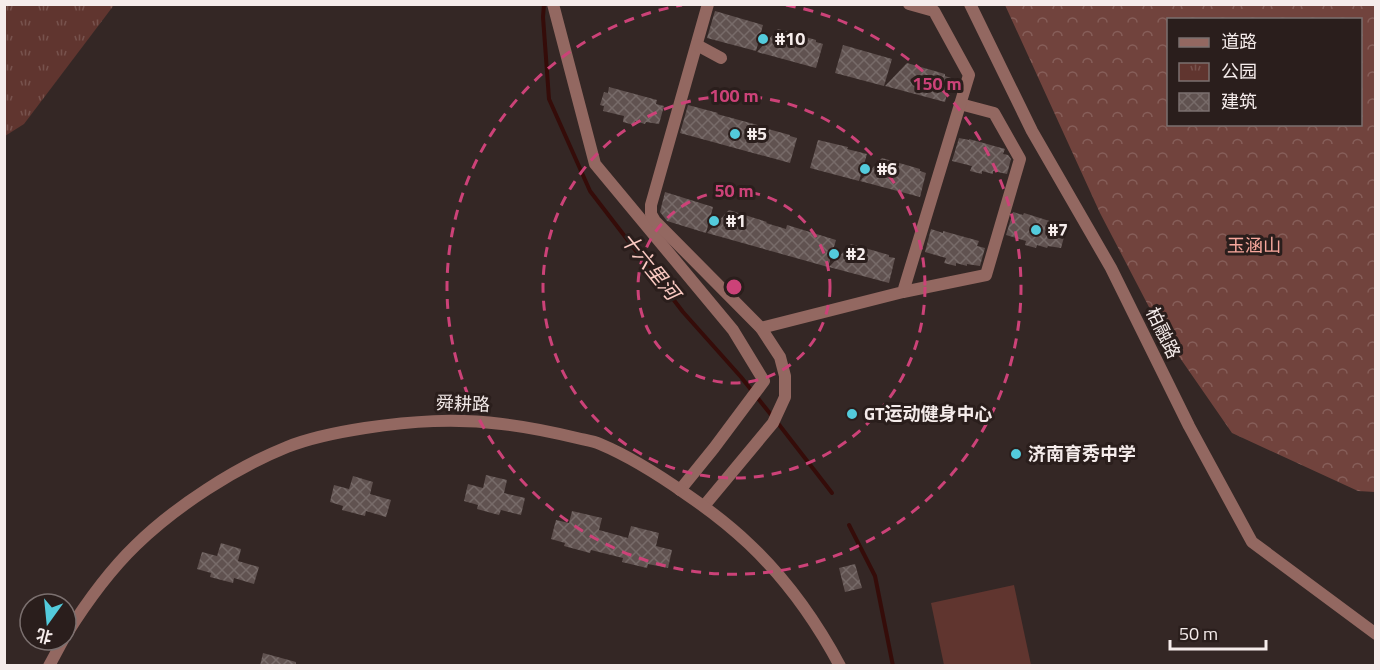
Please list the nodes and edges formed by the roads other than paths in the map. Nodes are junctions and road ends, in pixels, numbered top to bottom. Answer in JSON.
{"nodes":[{"id":1,"x":553,"y":4,"type":"edge"},
{"id":2,"x":708,"y":4,"type":"edge"},
{"id":3,"x":909,"y":4,"type":"edge"},
{"id":4,"x":970,"y":4,"type":"edge"},
{"id":5,"x":926,"y":7,"type":"edge"},
{"id":6,"x":697,"y":45,"type":"junction"},
{"id":7,"x":721,"y":58,"type":"dead end"},
{"id":8,"x":960,"y":104,"type":"junction"},
{"id":9,"x":903,"y":292,"type":"junction"},
{"id":10,"x":761,"y":328,"type":"junction"},
{"id":11,"x":680,"y":490,"type":"junction"},
{"id":12,"x":704,"y":506,"type":"junction"},
{"id":13,"x":78,"y":616,"type":"edge"},
{"id":14,"x":1376,"y":634,"type":"edge"},
{"id":15,"x":57,"y":652,"type":"edge"},
{"id":16,"x":49,"y":666,"type":"edge"},
{"id":17,"x":840,"y":666,"type":"edge"}],
"edges":[{"from":1,"to":11,"type":"street"},
{"from":2,"to":6,"type":"street"},
{"from":3,"to":5,"type":"street"},
{"from":4,"to":14,"type":"street","name":"柏融路"},
{"from":5,"to":8,"type":"street"},
{"from":6,"to":7,"type":"street"},
{"from":6,"to":10,"type":"street"},
{"from":8,"to":9,"type":"street"},
{"from":8,"to":9,"type":"street"},
{"from":9,"to":10,"type":"street"},
{"from":10,"to":12,"type":"street"},
{"from":11,"to":12,"type":"street","name":"舜耕路"},
{"from":11,"to":13,"type":"street","name":"舜耕路"},
{"from":12,"to":17,"type":"street","name":"舜耕路"},
{"from":15,"to":16,"type":"street"}]}
